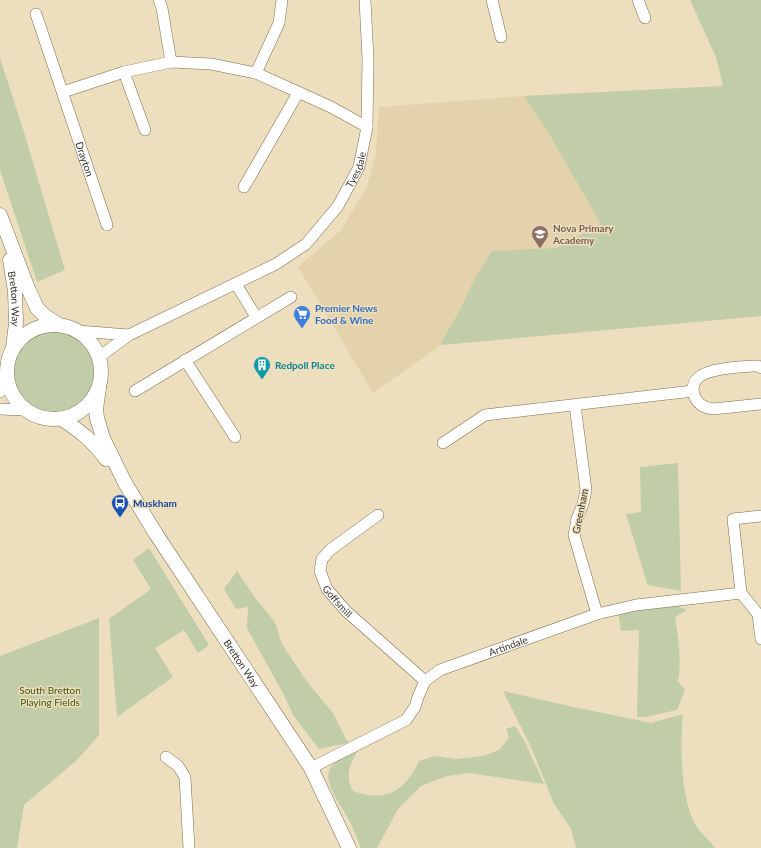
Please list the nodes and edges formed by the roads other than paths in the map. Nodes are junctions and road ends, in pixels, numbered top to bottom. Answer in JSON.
{"nodes":[{"id":1,"x":159,"y":0,"type":"edge"},
{"id":2,"x":282,"y":0,"type":"edge"},
{"id":3,"x":365,"y":0,"type":"edge"},
{"id":4,"x":492,"y":0,"type":"edge"},
{"id":5,"x":638,"y":0,"type":"edge"},
{"id":6,"x":36,"y":14,"type":"dead end"},
{"id":7,"x":645,"y":18,"type":"dead end"},
{"id":8,"x":501,"y":37,"type":"dead end"},
{"id":9,"x":171,"y":62,"type":"junction"},
{"id":10,"x":124,"y":72,"type":"junction"},
{"id":11,"x":256,"y":72,"type":"junction"},
{"id":12,"x":63,"y":92,"type":"junction"},
{"id":13,"x":298,"y":93,"type":"junction"},
{"id":14,"x":367,"y":127,"type":"junction"},
{"id":15,"x":145,"y":130,"type":"dead end"},
{"id":16,"x":244,"y":187,"type":"dead end"},
{"id":17,"x":2,"y":221,"type":"edge"},
{"id":18,"x":107,"y":225,"type":"dead end"},
{"id":19,"x":236,"y":284,"type":"junction"},
{"id":20,"x":291,"y":297,"type":"dead end"},
{"id":21,"x":256,"y":317,"type":"junction"},
{"id":22,"x":59,"y":325,"type":"junction"},
{"id":23,"x":78,"y":331,"type":"junction"},
{"id":24,"x":129,"y":334,"type":"junction"},
{"id":25,"x":12,"y":348,"type":"junction"},
{"id":26,"x":99,"y":357,"type":"junction"},
{"id":27,"x":185,"y":360,"type":"junction"},
{"id":28,"x":761,"y":368,"type":"edge"},
{"id":29,"x":6,"y":374,"type":"junction"},
{"id":30,"x":99,"y":388,"type":"junction"},
{"id":31,"x":135,"y":391,"type":"dead end"},
{"id":32,"x":693,"y":391,"type":"junction"},
{"id":33,"x":0,"y":392,"type":"edge"},
{"id":34,"x":761,"y":404,"type":"edge"},
{"id":35,"x":575,"y":405,"type":"junction"},
{"id":36,"x":0,"y":409,"type":"edge"},
{"id":37,"x":25,"y":410,"type":"junction"},
{"id":38,"x":62,"y":419,"type":"junction"},
{"id":39,"x":235,"y":437,"type":"dead end"},
{"id":40,"x":443,"y":443,"type":"dead end"},
{"id":41,"x":124,"y":483,"type":"junction"},
{"id":42,"x":378,"y":515,"type":"dead end"},
{"id":43,"x":761,"y":516,"type":"edge"},
{"id":44,"x":741,"y":593,"type":"junction"},
{"id":45,"x":597,"y":614,"type":"junction"},
{"id":46,"x":761,"y":639,"type":"edge"},
{"id":47,"x":426,"y":681,"type":"junction"},
{"id":48,"x":166,"y":757,"type":"dead end"},
{"id":49,"x":311,"y":768,"type":"junction"},
{"id":50,"x":189,"y":848,"type":"edge"},
{"id":51,"x":349,"y":848,"type":"edge"}],
"edges":[{"from":1,"to":9,"type":"street"},
{"from":2,"to":11,"type":"street"},
{"from":3,"to":14,"type":"street","name":"Tyesdale"},
{"from":4,"to":8,"type":"street"},
{"from":5,"to":7,"type":"street"},
{"from":6,"to":12,"type":"street","name":"Drayton"},
{"from":9,"to":10,"type":"street"},
{"from":9,"to":11,"type":"street"},
{"from":10,"to":12,"type":"street"},
{"from":10,"to":15,"type":"street"},
{"from":11,"to":13,"type":"street"},
{"from":12,"to":18,"type":"street","name":"Drayton"},
{"from":13,"to":14,"type":"street"},
{"from":13,"to":16,"type":"street"},
{"from":14,"to":19,"type":"street","name":"Tyesdale"},
{"from":17,"to":22,"type":"street","name":"Bretton Way"},
{"from":17,"to":25,"type":"street","name":"Bretton Way"},
{"from":19,"to":21,"type":"street"},
{"from":19,"to":24,"type":"street","name":"Tyesdale"},
{"from":20,"to":21,"type":"street"},
{"from":21,"to":27,"type":"street"},
{"from":22,"to":23,"type":"street"},
{"from":22,"to":25,"type":"street"},
{"from":23,"to":24,"type":"street","name":"Tyesdale"},
{"from":23,"to":26,"type":"street"},
{"from":24,"to":26,"type":"street","name":"Tyesdale"},
{"from":25,"to":29,"type":"street"},
{"from":26,"to":30,"type":"street"},
{"from":27,"to":31,"type":"street"},
{"from":27,"to":39,"type":"street"},
{"from":28,"to":32,"type":"street"},
{"from":29,"to":33,"type":"street"},
{"from":29,"to":37,"type":"street"},
{"from":30,"to":38,"type":"street"},
{"from":30,"to":41,"type":"street","name":"Bretton Way"},
{"from":32,"to":34,"type":"street"},
{"from":32,"to":35,"type":"street"},
{"from":35,"to":40,"type":"street"},
{"from":35,"to":45,"type":"street","name":"Greenham"},
{"from":36,"to":37,"type":"street"},
{"from":37,"to":38,"type":"street"},
{"from":38,"to":41,"type":"street","name":"Bretton Way"},
{"from":41,"to":49,"type":"street","name":"Bretton Way"},
{"from":42,"to":47,"type":"street","name":"Goffsmill"},
{"from":43,"to":44,"type":"street"},
{"from":44,"to":45,"type":"street","name":"Artindale"},
{"from":44,"to":46,"type":"street"},
{"from":45,"to":47,"type":"street","name":"Artindale"},
{"from":47,"to":49,"type":"street","name":"Artindale"},
{"from":48,"to":50,"type":"street"},
{"from":49,"to":51,"type":"street","name":"Bretton Way"}]}
